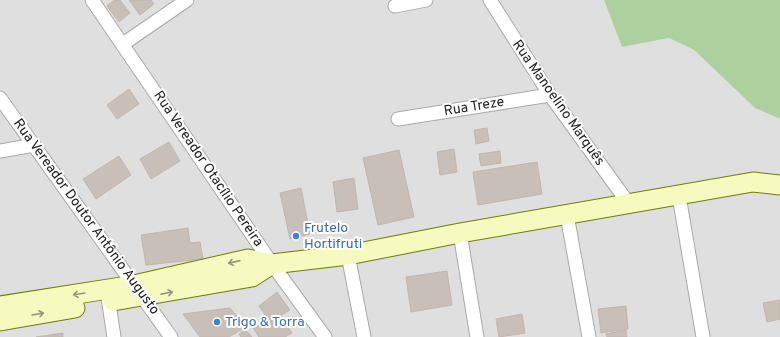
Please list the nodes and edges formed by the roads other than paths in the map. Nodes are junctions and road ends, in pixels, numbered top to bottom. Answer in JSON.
{"nodes":[{"id":1,"x":92,"y":0,"type":"edge"},
{"id":2,"x":187,"y":0,"type":"edge"},
{"id":3,"x":426,"y":0,"type":"edge"},
{"id":4,"x":490,"y":0,"type":"edge"},
{"id":5,"x":395,"y":6,"type":"dead end"},
{"id":6,"x":123,"y":44,"type":"junction"},
{"id":7,"x":550,"y":95,"type":"junction"},
{"id":8,"x":0,"y":98,"type":"edge"},
{"id":9,"x":398,"y":119,"type":"dead end"},
{"id":10,"x":34,"y":145,"type":"junction"},
{"id":11,"x":0,"y":150,"type":"edge"},
{"id":12,"x":780,"y":185,"type":"edge"},
{"id":13,"x":679,"y":196,"type":"junction"},
{"id":14,"x":629,"y":204,"type":"junction"},
{"id":15,"x":567,"y":215,"type":"junction"},
{"id":16,"x":460,"y":233,"type":"junction"},
{"id":17,"x":348,"y":255,"type":"junction"},
{"id":18,"x":272,"y":264,"type":"junction"},
{"id":19,"x":139,"y":291,"type":"junction"},
{"id":20,"x":107,"y":296,"type":"junction"},
{"id":21,"x":0,"y":306,"type":"edge"},
{"id":22,"x":0,"y":321,"type":"edge"},
{"id":23,"x":114,"y":337,"type":"edge"},
{"id":24,"x":171,"y":337,"type":"edge"},
{"id":25,"x":325,"y":337,"type":"edge"},
{"id":26,"x":364,"y":337,"type":"edge"},
{"id":27,"x":477,"y":337,"type":"edge"},
{"id":28,"x":589,"y":337,"type":"edge"},
{"id":29,"x":703,"y":337,"type":"edge"}],
"edges":[{"from":1,"to":6,"type":"street","name":"Rua Vereador Otacílio Pereira"},
{"from":2,"to":6,"type":"street"},
{"from":3,"to":5,"type":"street"},
{"from":4,"to":7,"type":"street","name":"Rua Manoelino Marquês"},
{"from":6,"to":18,"type":"street","name":"Rua Vereador Otacílio Pereira"},
{"from":7,"to":9,"type":"street","name":"Rua Treze"},
{"from":7,"to":14,"type":"street","name":"Rua Manoelino Marquês"},
{"from":8,"to":10,"type":"street","name":"Rua Vereador Doutor Antônio Augusto"},
{"from":10,"to":11,"type":"street"},
{"from":10,"to":19,"type":"street","name":"Rua Vereador Doutor Antônio Augusto"},
{"from":12,"to":13,"type":"street"},
{"from":13,"to":14,"type":"street"},
{"from":13,"to":29,"type":"street"},
{"from":14,"to":15,"type":"street"},
{"from":15,"to":16,"type":"street"},
{"from":15,"to":28,"type":"street"},
{"from":16,"to":17,"type":"street"},
{"from":16,"to":27,"type":"street"},
{"from":17,"to":18,"type":"street"},
{"from":17,"to":26,"type":"street"},
{"from":18,"to":19,"type":"street"},
{"from":18,"to":25,"type":"street","name":"Rua Vereador Otacílio Pereira"},
{"from":19,"to":20,"type":"street"},
{"from":19,"to":24,"type":"street","name":"Rua Vereador Doutor Antônio Augusto"},
{"from":20,"to":21,"type":"street","one_way":true},
{"from":22,"to":20,"type":"street","one_way":true},
{"from":20,"to":23,"type":"street"}]}
